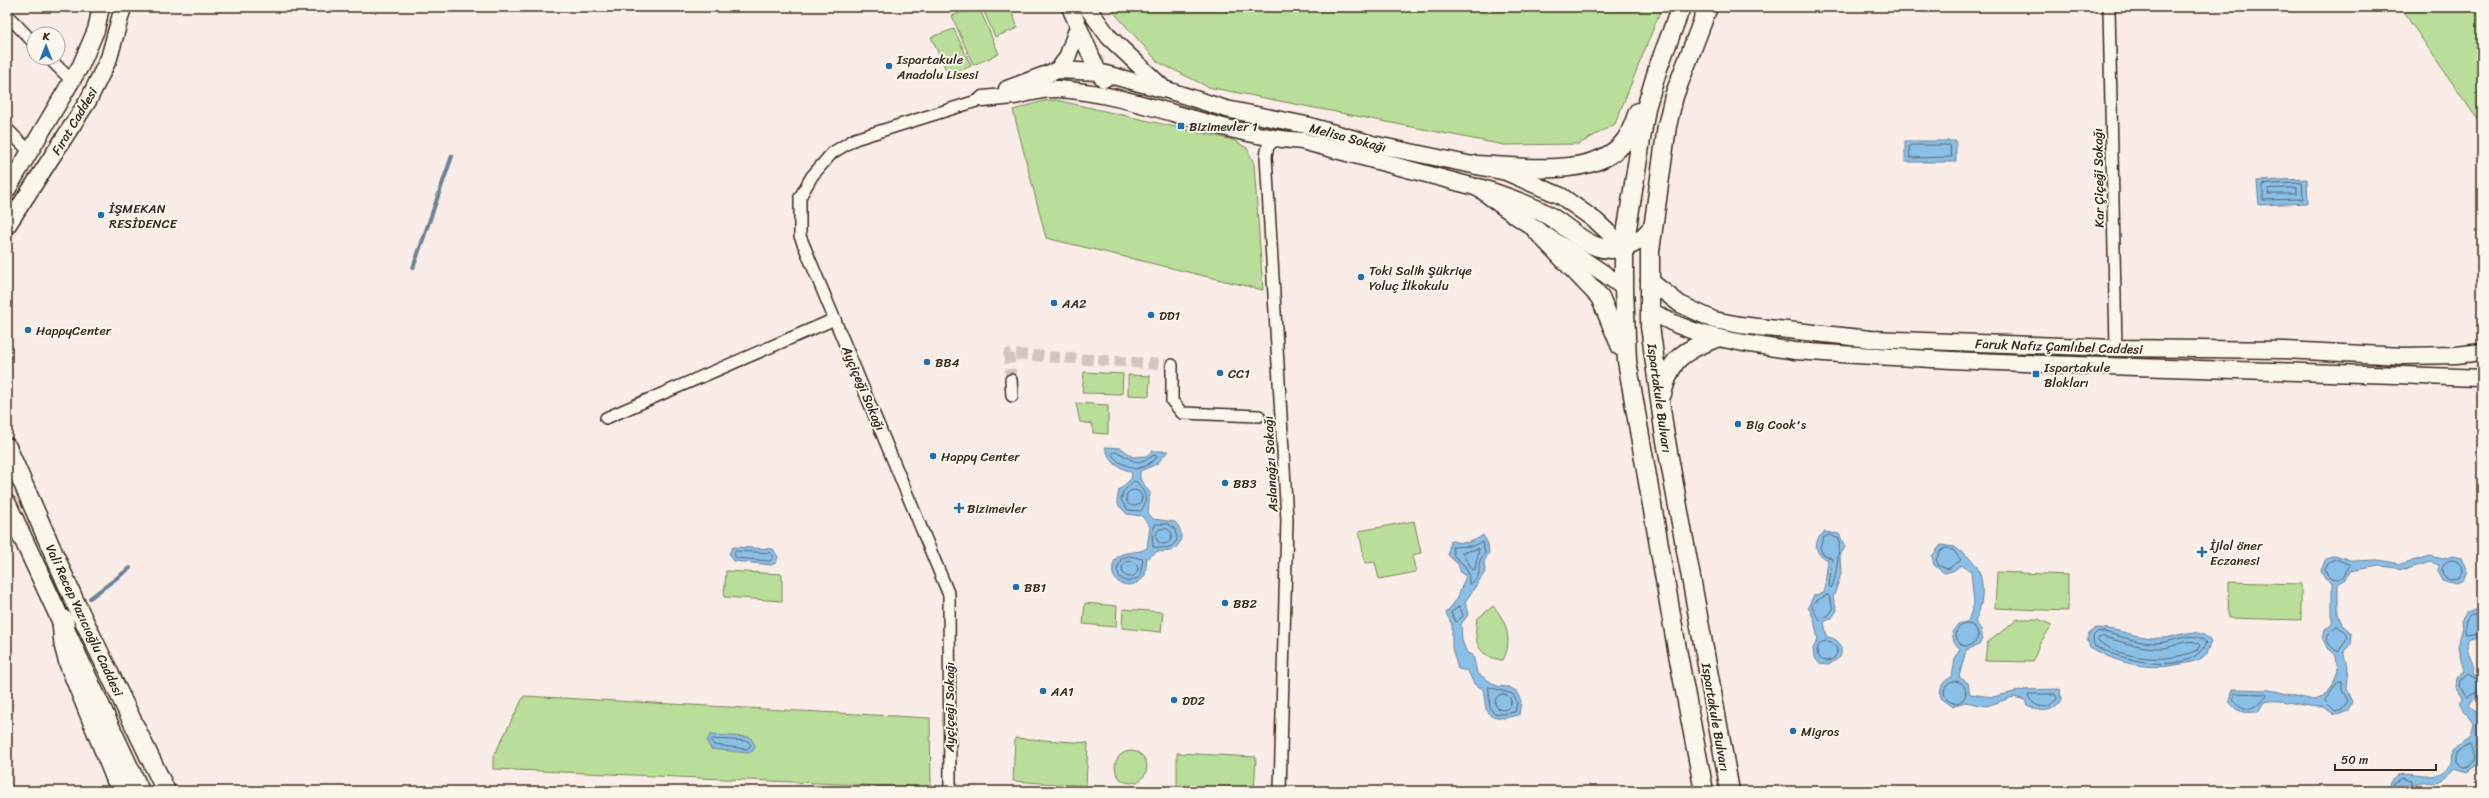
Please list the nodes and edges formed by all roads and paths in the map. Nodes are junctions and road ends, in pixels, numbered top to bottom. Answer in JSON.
{"nodes":[{"id":1,"x":101,"y":7,"type":"edge"},
{"id":2,"x":123,"y":7,"type":"edge"},
{"id":3,"x":1070,"y":7,"type":"edge"},
{"id":4,"x":1087,"y":7,"type":"edge"},
{"id":5,"x":1681,"y":7,"type":"edge"},
{"id":6,"x":1708,"y":7,"type":"edge"},
{"id":7,"x":2109,"y":7,"type":"edge"},
{"id":8,"x":7,"y":15,"type":"edge"},
{"id":9,"x":1078,"y":27,"type":"junction"},
{"id":10,"x":26,"y":35,"type":"edge"},
{"id":11,"x":57,"y":66,"type":"edge"},
{"id":12,"x":1058,"y":70,"type":"junction"},
{"id":13,"x":1098,"y":72,"type":"junction"},
{"id":14,"x":71,"y":80,"type":"junction"},
{"id":15,"x":1654,"y":81,"type":"junction"},
{"id":16,"x":1164,"y":89,"type":"junction"},
{"id":17,"x":983,"y":99,"type":"junction"},
{"id":18,"x":1131,"y":101,"type":"junction"},
{"id":19,"x":7,"y":129,"type":"edge"},
{"id":20,"x":1275,"y":140,"type":"junction"},
{"id":21,"x":30,"y":152,"type":"junction"},
{"id":22,"x":1476,"y":165,"type":"junction"},
{"id":23,"x":1479,"y":188,"type":"junction"},
{"id":24,"x":7,"y":190,"type":"edge"},
{"id":25,"x":7,"y":226,"type":"edge"},
{"id":26,"x":1652,"y":228,"type":"junction"},
{"id":27,"x":1536,"y":230,"type":"junction"},
{"id":28,"x":1624,"y":247,"type":"junction"},
{"id":29,"x":1649,"y":280,"type":"junction"},
{"id":30,"x":1624,"y":288,"type":"junction"},
{"id":31,"x":1650,"y":310,"type":"junction"},
{"id":32,"x":835,"y":319,"type":"junction"},
{"id":33,"x":1716,"y":338,"type":"junction"},
{"id":34,"x":2100,"y":348,"type":"junction"},
{"id":35,"x":2123,"y":348,"type":"junction"},
{"id":36,"x":2482,"y":352,"type":"edge"},
{"id":37,"x":1627,"y":361,"type":"junction"},
{"id":38,"x":1172,"y":365,"type":"dead end"},
{"id":39,"x":2099,"y":366,"type":"junction"},
{"id":40,"x":2130,"y":367,"type":"junction"},
{"id":41,"x":2482,"y":378,"type":"edge"},
{"id":42,"x":1011,"y":380,"type":"tunnel mouth"},
{"id":43,"x":1012,"y":396,"type":"dead end"},
{"id":44,"x":1660,"y":403,"type":"junction"},
{"id":45,"x":1259,"y":416,"type":"dead end"},
{"id":46,"x":606,"y":418,"type":"dead end"},
{"id":47,"x":7,"y":446,"type":"edge"},
{"id":48,"x":7,"y":504,"type":"edge"},
{"id":49,"x":63,"y":621,"type":"junction"},
{"id":50,"x":122,"y":791,"type":"edge"},
{"id":51,"x":140,"y":791,"type":"edge"},
{"id":52,"x":166,"y":791,"type":"edge"},
{"id":53,"x":950,"y":791,"type":"edge"},
{"id":54,"x":1280,"y":791,"type":"edge"},
{"id":55,"x":1704,"y":791,"type":"edge"},
{"id":56,"x":1730,"y":791,"type":"edge"}],
"edges":[{"from":1,"to":14,"type":"street","name":"Fırat Caddesi"},
{"from":2,"to":25,"type":"street","name":"Fırat Caddesi"},
{"from":3,"to":9,"type":"street"},
{"from":4,"to":16,"type":"street","name":"Melisa Sokağı"},
{"from":5,"to":15,"type":"main road","name":"Ispartakule Bulvarı"},
{"from":6,"to":26,"type":"main road","name":"Ispartakule Bulvarı"},
{"from":7,"to":35,"type":"street","name":"Kar Çiçeği Sokağı"},
{"from":8,"to":10,"type":"street"},
{"from":9,"to":12,"type":"street"},
{"from":9,"to":13,"type":"street"},
{"from":11,"to":14,"type":"street"},
{"from":12,"to":13,"type":"street","name":"Ayçiçeği Sokağı"},
{"from":12,"to":17,"type":"street","name":"Ayçiçeği Sokağı"},
{"from":13,"to":16,"type":"street","name":"Ayçiçeği Sokağı"},
{"from":13,"to":18,"type":"street"},
{"from":14,"to":21,"type":"street","name":"Fırat Caddesi"},
{"from":15,"to":22,"type":"main road"},
{"from":15,"to":28,"type":"main road","name":"Ispartakule Bulvarı"},
{"from":16,"to":22,"type":"street","name":"Melisa Sokağı"},
{"from":17,"to":18,"type":"street","name":"Ayçiçeği Sokağı"},
{"from":17,"to":32,"type":"street","name":"Ayçiçeği Sokağı"},
{"from":18,"to":20,"type":"street","name":"Melisa Sokağı"},
{"from":19,"to":21,"type":"street"},
{"from":20,"to":23,"type":"street","name":"Melisa Sokağı"},
{"from":20,"to":54,"type":"street","name":"Aslanağzı Sokağı"},
{"from":21,"to":24,"type":"street","name":"Fırat Caddesi"},
{"from":22,"to":28,"type":"street","name":"Melisa Sokağı"},
{"from":23,"to":27,"type":"street","name":"Melisa Sokağı"},
{"from":23,"to":28,"type":"main road"},
{"from":26,"to":28,"type":"main road"},
{"from":26,"to":29,"type":"main road","name":"Ispartakule Bulvarı"},
{"from":27,"to":30,"type":"street","name":"Melisa Sokağı"},
{"from":27,"to":37,"type":"main road"},
{"from":28,"to":29,"type":"main road"},
{"from":28,"to":30,"type":"main road","name":"Ispartakule Bulvarı"},
{"from":29,"to":31,"type":"main road","name":"Ispartakule Bulvarı"},
{"from":29,"to":34,"type":"street","name":"Faruk Nafız Çamlıbel Caddesi"},
{"from":30,"to":31,"type":"main road"},
{"from":30,"to":37,"type":"main road","name":"Ispartakule Bulvarı"},
{"from":31,"to":33,"type":"street","name":"Faruk Nafız Çamlıbel Caddesi"},
{"from":31,"to":44,"type":"main road","name":"Ispartakule Bulvarı"},
{"from":32,"to":46,"type":"street"},
{"from":32,"to":53,"type":"street","name":"Ayçiçeği Sokağı"},
{"from":33,"to":39,"type":"street","name":"Faruk Nafız Çamlıbel Caddesi"},
{"from":33,"to":44,"type":"main road"},
{"from":34,"to":35,"type":"street","name":"Faruk Nafız Çamlıbel Caddesi"},
{"from":34,"to":39,"type":"street"},
{"from":35,"to":36,"type":"street","name":"Faruk Nafız Çamlıbel Caddesi"},
{"from":35,"to":40,"type":"street"},
{"from":37,"to":55,"type":"main road","name":"Ispartakule Bulvarı"},
{"from":38,"to":45,"type":"street"},
{"from":39,"to":40,"type":"street","name":"Faruk Nafız Çamlıbel Caddesi"},
{"from":40,"to":41,"type":"street","name":"Faruk Nafız Çamlıbel Caddesi"},
{"from":42,"to":43,"type":"street"},
{"from":44,"to":56,"type":"main road","name":"Ispartakule Bulvarı"},
{"from":47,"to":52,"type":"main road","name":"Vali Recep Yazıcıoğlu Caddesi"},
{"from":48,"to":49,"type":"main road","name":"Vali Recep Yazıcıoğlu Caddesi"},
{"from":49,"to":50,"type":"highway"},
{"from":49,"to":51,"type":"main road","name":"Vali Recep Yazıcıoğlu Caddesi"}]}
